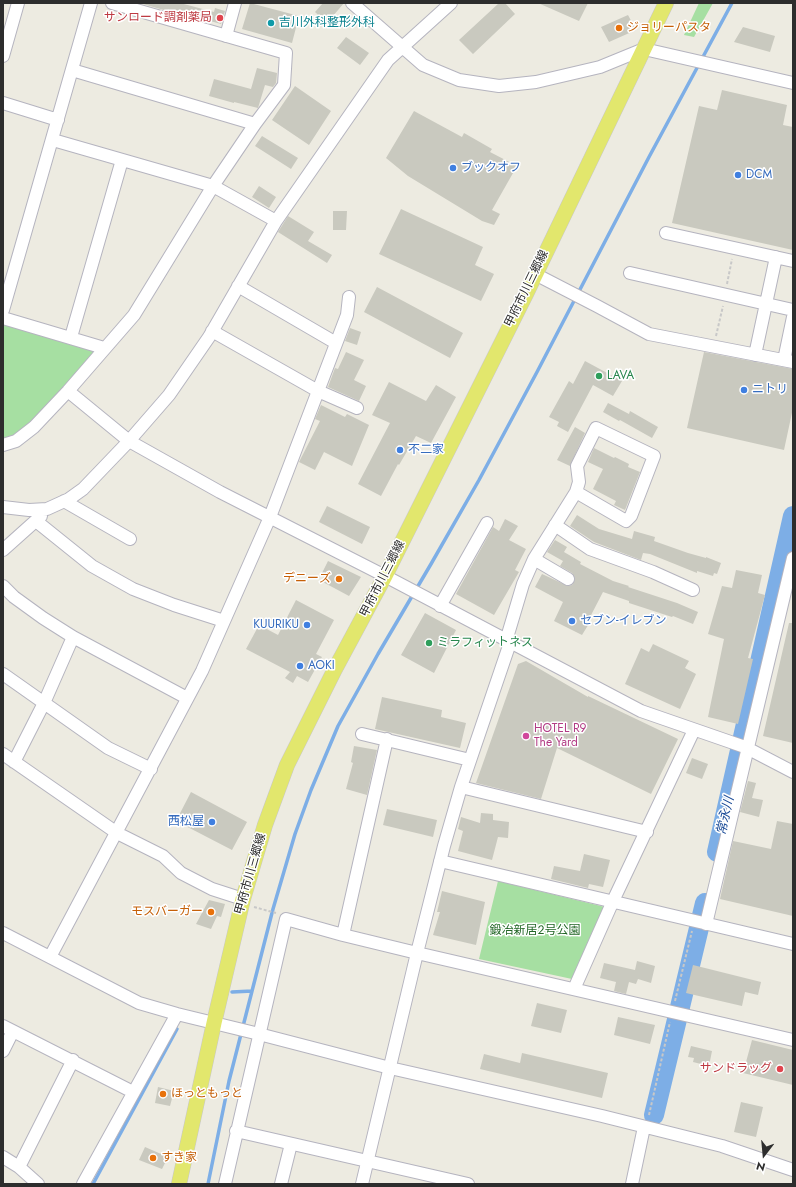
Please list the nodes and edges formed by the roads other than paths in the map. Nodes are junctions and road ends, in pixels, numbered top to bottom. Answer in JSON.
{"nodes":[{"id":1,"x":18,"y":3,"type":"edge"},
{"id":2,"x":91,"y":3,"type":"edge"},
{"id":3,"x":112,"y":3,"type":"edge"},
{"id":4,"x":235,"y":3,"type":"edge"},
{"id":5,"x":352,"y":3,"type":"edge"},
{"id":6,"x":451,"y":3,"type":"edge"},
{"id":7,"x":666,"y":3,"type":"edge"},
{"id":8,"x":441,"y":8,"type":"edge"},
{"id":9,"x":226,"y":36,"type":"junction"},
{"id":10,"x":403,"y":47,"type":"junction"},
{"id":11,"x":644,"y":49,"type":"junction"},
{"id":12,"x":3,"y":56,"type":"edge"},
{"id":13,"x":72,"y":70,"type":"junction"},
{"id":14,"x":793,"y":83,"type":"edge"},
{"id":15,"x":3,"y":103,"type":"edge"},
{"id":16,"x":58,"y":120,"type":"junction"},
{"id":17,"x":255,"y":124,"type":"junction"},
{"id":18,"x":53,"y":140,"type":"junction"},
{"id":19,"x":122,"y":160,"type":"junction"},
{"id":20,"x":213,"y":186,"type":"junction"},
{"id":21,"x":276,"y":221,"type":"junction"},
{"id":22,"x":666,"y":233,"type":"dead end"},
{"id":23,"x":776,"y":257,"type":"junction"},
{"id":24,"x":793,"y":261,"type":"edge"},
{"id":25,"x":630,"y":273,"type":"dead end"},
{"id":26,"x":535,"y":274,"type":"junction"},
{"id":27,"x":238,"y":286,"type":"junction"},
{"id":28,"x":349,"y":297,"type":"dead end"},
{"id":29,"x":4,"y":302,"type":"edge"},
{"id":30,"x":766,"y":304,"type":"junction"},
{"id":31,"x":793,"y":310,"type":"edge"},
{"id":32,"x":3,"y":318,"type":"edge"},
{"id":33,"x":793,"y":318,"type":"edge"},
{"id":34,"x":212,"y":331,"type":"junction"},
{"id":35,"x":71,"y":338,"type":"junction"},
{"id":36,"x":336,"y":343,"type":"junction"},
{"id":37,"x":104,"y":348,"type":"junction"},
{"id":38,"x":755,"y":355,"type":"junction"},
{"id":39,"x":788,"y":361,"type":"edge"},
{"id":40,"x":68,"y":391,"type":"junction"},
{"id":41,"x":318,"y":391,"type":"junction"},
{"id":42,"x":357,"y":408,"type":"dead end"},
{"id":43,"x":129,"y":441,"type":"junction"},
{"id":44,"x":3,"y":445,"type":"edge"},
{"id":45,"x":576,"y":492,"type":"junction"},
{"id":46,"x":64,"y":501,"type":"junction"},
{"id":47,"x":3,"y":507,"type":"edge"},
{"id":48,"x":47,"y":509,"type":"junction"},
{"id":49,"x":270,"y":518,"type":"junction"},
{"id":50,"x":36,"y":521,"type":"junction"},
{"id":51,"x":487,"y":523,"type":"dead end"},
{"id":52,"x":555,"y":525,"type":"junction"},
{"id":53,"x":130,"y":539,"type":"dead end"},
{"id":54,"x":3,"y":550,"type":"edge"},
{"id":55,"x":793,"y":558,"type":"edge"},
{"id":56,"x":534,"y":559,"type":"junction"},
{"id":57,"x":385,"y":576,"type":"junction"},
{"id":58,"x":568,"y":579,"type":"dead end"},
{"id":59,"x":3,"y":586,"type":"edge"},
{"id":60,"x":693,"y":590,"type":"dead end"},
{"id":61,"x":440,"y":606,"type":"junction"},
{"id":62,"x":224,"y":621,"type":"junction"},
{"id":63,"x":73,"y":637,"type":"junction"},
{"id":64,"x":508,"y":642,"type":"junction"},
{"id":65,"x":3,"y":674,"type":"edge"},
{"id":66,"x":187,"y":698,"type":"junction"},
{"id":67,"x":44,"y":703,"type":"junction"},
{"id":68,"x":694,"y":730,"type":"junction"},
{"id":69,"x":362,"y":734,"type":"dead end"},
{"id":70,"x":387,"y":739,"type":"junction"},
{"id":71,"x":746,"y":748,"type":"junction"},
{"id":72,"x":3,"y":754,"type":"edge"},
{"id":73,"x":470,"y":760,"type":"junction"},
{"id":74,"x":14,"y":762,"type":"junction"},
{"id":75,"x":150,"y":769,"type":"junction"},
{"id":76,"x":793,"y":772,"type":"edge"},
{"id":77,"x":461,"y":787,"type":"junction"},
{"id":78,"x":647,"y":832,"type":"junction"},
{"id":79,"x":117,"y":833,"type":"junction"},
{"id":80,"x":440,"y":861,"type":"junction"},
{"id":81,"x":243,"y":899,"type":"junction"},
{"id":82,"x":613,"y":901,"type":"junction"},
{"id":83,"x":701,"y":923,"type":"junction"},
{"id":84,"x":343,"y":935,"type":"junction"},
{"id":85,"x":4,"y":937,"type":"edge"},
{"id":86,"x":793,"y":944,"type":"edge"},
{"id":87,"x":416,"y":953,"type":"junction"},
{"id":88,"x":50,"y":957,"type":"junction"},
{"id":89,"x":574,"y":989,"type":"junction"},
{"id":90,"x":177,"y":1014,"type":"junction"},
{"id":91,"x":221,"y":1025,"type":"junction"},
{"id":92,"x":8,"y":1028,"type":"edge"},
{"id":93,"x":257,"y":1033,"type":"junction"},
{"id":94,"x":793,"y":1040,"type":"edge"},
{"id":95,"x":3,"y":1051,"type":"edge"},
{"id":96,"x":73,"y":1060,"type":"junction"},
{"id":97,"x":390,"y":1068,"type":"junction"},
{"id":98,"x":133,"y":1092,"type":"junction"},
{"id":99,"x":644,"y":1127,"type":"junction"},
{"id":100,"x":236,"y":1131,"type":"junction"},
{"id":101,"x":291,"y":1144,"type":"junction"},
{"id":102,"x":3,"y":1157,"type":"edge"},
{"id":103,"x":367,"y":1161,"type":"junction"},
{"id":104,"x":18,"y":1167,"type":"junction"},
{"id":105,"x":793,"y":1170,"type":"edge"},
{"id":106,"x":38,"y":1184,"type":"edge"},
{"id":107,"x":83,"y":1184,"type":"edge"},
{"id":108,"x":179,"y":1184,"type":"edge"},
{"id":109,"x":225,"y":1184,"type":"edge"},
{"id":110,"x":281,"y":1184,"type":"edge"},
{"id":111,"x":362,"y":1184,"type":"edge"},
{"id":112,"x":468,"y":1184,"type":"edge"},
{"id":113,"x":632,"y":1184,"type":"edge"}],
"edges":[{"from":1,"to":12,"type":"street"},
{"from":2,"to":13,"type":"street"},
{"from":3,"to":9,"type":"street"},
{"from":4,"to":9,"type":"street"},
{"from":5,"to":10,"type":"street"},
{"from":6,"to":8,"type":"street"},
{"from":7,"to":11,"type":"main road","name":"甲府市川三郷線"},
{"from":8,"to":10,"type":"street"},
{"from":9,"to":17,"type":"street"},
{"from":10,"to":11,"type":"street"},
{"from":10,"to":21,"type":"street"},
{"from":11,"to":14,"type":"street"},
{"from":11,"to":26,"type":"main road","name":"甲府市川三郷線"},
{"from":13,"to":16,"type":"street"},
{"from":13,"to":17,"type":"street"},
{"from":15,"to":16,"type":"street"},
{"from":16,"to":18,"type":"street"},
{"from":17,"to":20,"type":"street"},
{"from":18,"to":19,"type":"street"},
{"from":18,"to":29,"type":"street"},
{"from":19,"to":20,"type":"street"},
{"from":19,"to":35,"type":"street"},
{"from":20,"to":21,"type":"street"},
{"from":20,"to":37,"type":"street"},
{"from":21,"to":27,"type":"street"},
{"from":22,"to":23,"type":"street"},
{"from":23,"to":24,"type":"street"},
{"from":23,"to":30,"type":"street"},
{"from":25,"to":30,"type":"street"},
{"from":26,"to":38,"type":"street"},
{"from":26,"to":57,"type":"main road","name":"甲府市川三郷線"},
{"from":27,"to":34,"type":"street"},
{"from":27,"to":36,"type":"street"},
{"from":28,"to":36,"type":"street"},
{"from":30,"to":31,"type":"street"},
{"from":30,"to":38,"type":"street"},
{"from":32,"to":35,"type":"street"},
{"from":33,"to":39,"type":"street"},
{"from":34,"to":41,"type":"street"},
{"from":34,"to":43,"type":"street"},
{"from":35,"to":37,"type":"street"},
{"from":36,"to":41,"type":"street"},
{"from":37,"to":40,"type":"street"},
{"from":38,"to":39,"type":"street"},
{"from":40,"to":43,"type":"street"},
{"from":40,"to":44,"type":"street"},
{"from":41,"to":42,"type":"street"},
{"from":41,"to":49,"type":"street"},
{"from":43,"to":46,"type":"street"},
{"from":43,"to":49,"type":"street"},
{"from":45,"to":45,"type":"street"},
{"from":45,"to":52,"type":"street"},
{"from":46,"to":48,"type":"street"},
{"from":46,"to":53,"type":"street"},
{"from":47,"to":48,"type":"street"},
{"from":48,"to":50,"type":"street"},
{"from":49,"to":57,"type":"street"},
{"from":49,"to":62,"type":"street"},
{"from":50,"to":54,"type":"street"},
{"from":50,"to":62,"type":"street"},
{"from":51,"to":61,"type":"street"},
{"from":52,"to":56,"type":"street"},
{"from":52,"to":60,"type":"street"},
{"from":55,"to":71,"type":"street"},
{"from":56,"to":58,"type":"street"},
{"from":56,"to":64,"type":"street"},
{"from":57,"to":61,"type":"street"},
{"from":57,"to":81,"type":"main road","name":"甲府市川三郷線"},
{"from":59,"to":63,"type":"street"},
{"from":61,"to":64,"type":"street"},
{"from":62,"to":66,"type":"street"},
{"from":63,"to":66,"type":"street"},
{"from":63,"to":67,"type":"street"},
{"from":64,"to":68,"type":"street"},
{"from":64,"to":73,"type":"street"},
{"from":65,"to":67,"type":"street"},
{"from":66,"to":75,"type":"street"},
{"from":67,"to":74,"type":"street"},
{"from":67,"to":75,"type":"street"},
{"from":68,"to":71,"type":"street"},
{"from":68,"to":78,"type":"street"},
{"from":69,"to":70,"type":"street"},
{"from":70,"to":73,"type":"street"},
{"from":70,"to":84,"type":"street"},
{"from":71,"to":76,"type":"street"},
{"from":71,"to":83,"type":"street"},
{"from":72,"to":74,"type":"street"},
{"from":73,"to":77,"type":"street"},
{"from":74,"to":79,"type":"street"},
{"from":75,"to":79,"type":"street"},
{"from":77,"to":78,"type":"street"},
{"from":77,"to":80,"type":"street"},
{"from":78,"to":82,"type":"street"},
{"from":79,"to":81,"type":"street"},
{"from":79,"to":88,"type":"street"},
{"from":80,"to":82,"type":"street"},
{"from":80,"to":87,"type":"street"},
{"from":81,"to":91,"type":"main road","name":"甲府市川三郷線"},
{"from":82,"to":83,"type":"street"},
{"from":82,"to":89,"type":"street"},
{"from":83,"to":86,"type":"street"},
{"from":84,"to":87,"type":"street"},
{"from":84,"to":93,"type":"street"},
{"from":85,"to":88,"type":"street"},
{"from":87,"to":89,"type":"street"},
{"from":87,"to":97,"type":"street"},
{"from":88,"to":90,"type":"street"},
{"from":89,"to":94,"type":"street"},
{"from":90,"to":91,"type":"street"},
{"from":90,"to":98,"type":"street"},
{"from":91,"to":93,"type":"street"},
{"from":91,"to":108,"type":"main road","name":"甲府市川三郷線"},
{"from":92,"to":95,"type":"street"},
{"from":92,"to":96,"type":"street"},
{"from":93,"to":97,"type":"street"},
{"from":93,"to":100,"type":"street"},
{"from":96,"to":98,"type":"street"},
{"from":96,"to":104,"type":"street"},
{"from":97,"to":99,"type":"street"},
{"from":97,"to":103,"type":"street"},
{"from":98,"to":107,"type":"street"},
{"from":99,"to":105,"type":"street"},
{"from":99,"to":113,"type":"street"},
{"from":100,"to":101,"type":"street"},
{"from":100,"to":109,"type":"street"},
{"from":101,"to":103,"type":"street"},
{"from":101,"to":110,"type":"street"},
{"from":102,"to":104,"type":"street"},
{"from":103,"to":111,"type":"street"},
{"from":103,"to":112,"type":"street"},
{"from":104,"to":106,"type":"street"}]}
